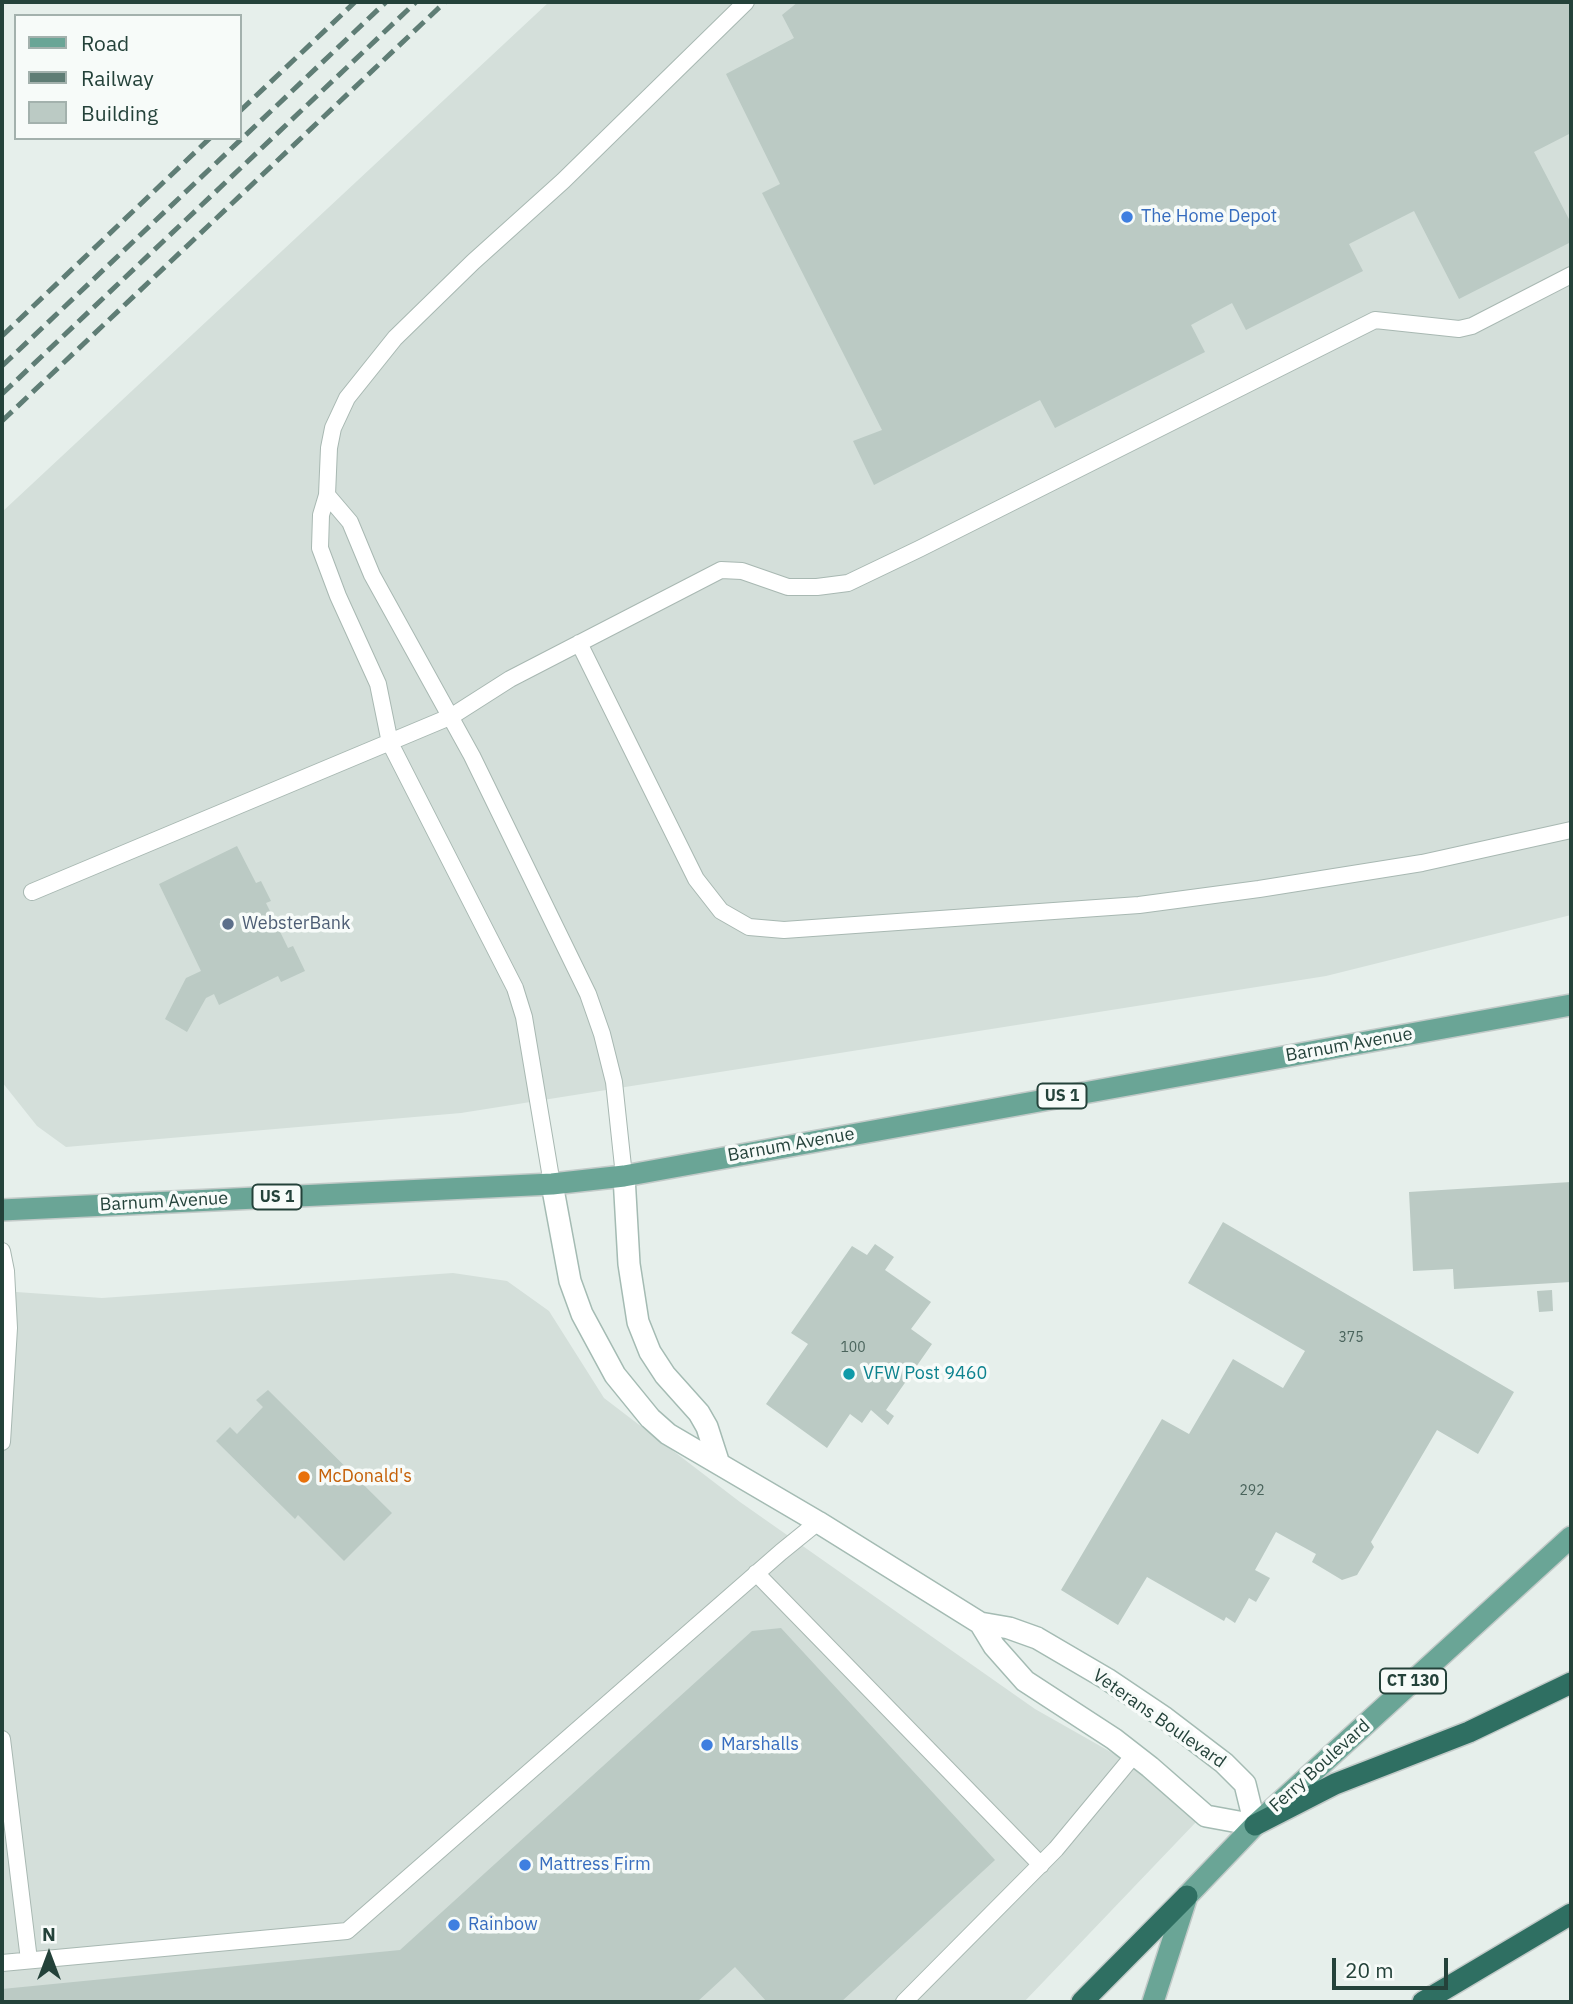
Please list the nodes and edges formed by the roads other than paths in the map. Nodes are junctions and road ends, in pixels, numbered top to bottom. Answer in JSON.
{"nodes":[{"id":1,"x":746,"y":2,"type":"edge"},
{"id":2,"x":1571,"y":275,"type":"edge"},
{"id":3,"x":327,"y":495,"type":"junction"},
{"id":4,"x":579,"y":643,"type":"junction"},
{"id":5,"x":452,"y":716,"type":"junction"},
{"id":6,"x":390,"y":743,"type":"junction"},
{"id":7,"x":1571,"y":830,"type":"edge"},
{"id":8,"x":32,"y":892,"type":"dead end"},
{"id":9,"x":1571,"y":1005,"type":"edge"},
{"id":10,"x":624,"y":1176,"type":"junction"},
{"id":11,"x":552,"y":1184,"type":"junction"},
{"id":12,"x":2,"y":1210,"type":"edge"},
{"id":13,"x":2,"y":1251,"type":"edge"},
{"id":14,"x":2,"y":1441,"type":"edge"},
{"id":15,"x":718,"y":1461,"type":"junction"},
{"id":16,"x":818,"y":1522,"type":"junction"},
{"id":17,"x":1571,"y":1537,"type":"edge"},
{"id":18,"x":756,"y":1573,"type":"junction"},
{"id":19,"x":980,"y":1623,"type":"junction"},
{"id":20,"x":1571,"y":1683,"type":"edge"},
{"id":21,"x":2,"y":1739,"type":"edge"},
{"id":22,"x":1134,"y":1755,"type":"junction"},
{"id":23,"x":1255,"y":1825,"type":"junction"},
{"id":24,"x":1041,"y":1865,"type":"junction"},
{"id":25,"x":1187,"y":1896,"type":"junction"},
{"id":26,"x":1571,"y":1914,"type":"edge"},
{"id":27,"x":29,"y":1961,"type":"junction"},
{"id":28,"x":2,"y":1963,"type":"edge"},
{"id":29,"x":904,"y":2002,"type":"edge"},
{"id":30,"x":1082,"y":2002,"type":"edge"},
{"id":31,"x":1153,"y":2002,"type":"edge"},
{"id":32,"x":1423,"y":2002,"type":"edge"}],
"edges":[{"from":1,"to":3,"type":"lane"},
{"from":2,"to":4,"type":"lane"},
{"from":3,"to":5,"type":"lane"},
{"from":3,"to":6,"type":"lane"},
{"from":4,"to":5,"type":"lane"},
{"from":4,"to":7,"type":"lane"},
{"from":5,"to":6,"type":"lane"},
{"from":5,"to":10,"type":"lane"},
{"from":6,"to":8,"type":"lane"},
{"from":6,"to":11,"type":"lane"},
{"from":9,"to":10,"type":"main road","name":"Barnum Avenue","number":"US 1"},
{"from":10,"to":11,"type":"main road","name":"Barnum Avenue","number":"US 1"},
{"from":10,"to":15,"type":"street"},
{"from":11,"to":12,"type":"main road","name":"Barnum Avenue","number":"US 1"},
{"from":11,"to":15,"type":"street","name":"Veterans Boulevard"},
{"from":13,"to":14,"type":"lane"},
{"from":15,"to":16,"type":"street","name":"Veterans Boulevard"},
{"from":16,"to":18,"type":"lane"},
{"from":16,"to":19,"type":"street","name":"Veterans Boulevard"},
{"from":17,"to":23,"type":"main road","name":"Ferry Boulevard","number":"CT 130"},
{"from":18,"to":24,"type":"lane"},
{"from":18,"to":27,"type":"lane"},
{"from":19,"to":22,"type":"street","name":"Veterans Boulevard"},
{"from":19,"to":23,"type":"street","name":"Veterans Boulevard"},
{"from":20,"to":23,"type":"highway"},
{"from":21,"to":27,"type":"lane"},
{"from":22,"to":23,"type":"street","name":"Veterans Boulevard"},
{"from":22,"to":24,"type":"lane"},
{"from":23,"to":25,"type":"main road","name":"Ferry Boulevard","number":"CT 130"},
{"from":24,"to":29,"type":"lane"},
{"from":25,"to":30,"type":"highway"},
{"from":25,"to":31,"type":"main road","name":"Ferry Boulevard","number":"CT 130"},
{"from":26,"to":32,"type":"highway"},
{"from":27,"to":28,"type":"lane"}]}
